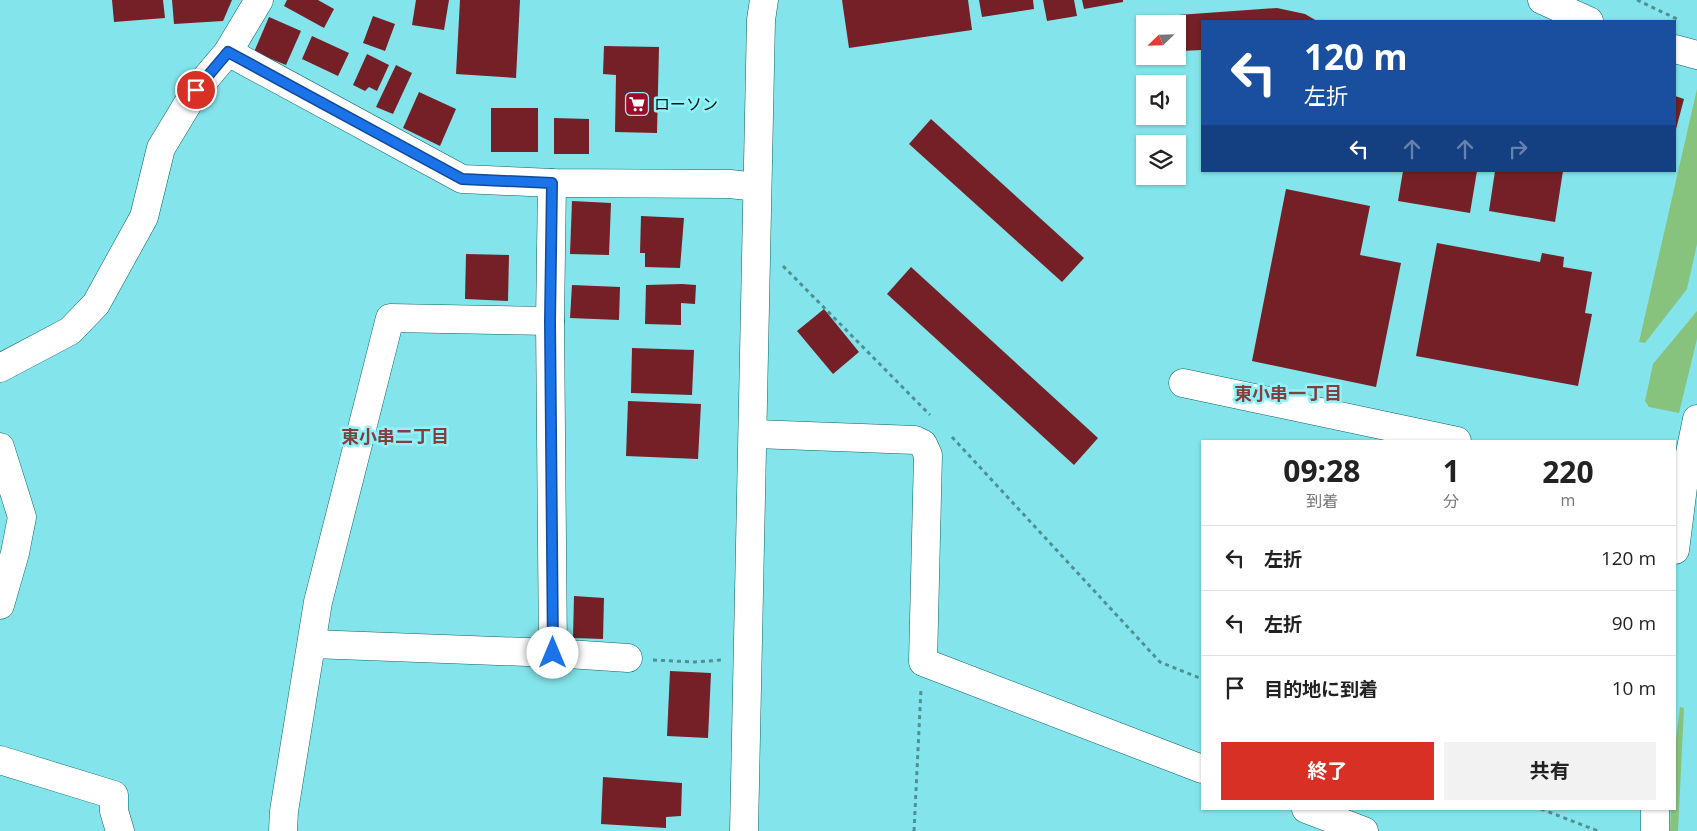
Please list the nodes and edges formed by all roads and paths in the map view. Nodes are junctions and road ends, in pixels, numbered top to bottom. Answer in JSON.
{"nodes":[{"id":1,"x":259,"y":0,"type":"edge"},
{"id":2,"x":764,"y":0,"type":"edge"},
{"id":3,"x":1542,"y":0,"type":"edge"},
{"id":4,"x":1637,"y":0,"type":"edge"},
{"id":5,"x":1586,"y":20,"type":"edge"},
{"id":6,"x":1680,"y":21,"type":"dead end"},
{"id":7,"x":1676,"y":49,"type":"edge"},
{"id":8,"x":228,"y":52,"type":"junction"},
{"id":9,"x":1697,"y":55,"type":"edge"},
{"id":10,"x":552,"y":183,"type":"junction"},
{"id":11,"x":757,"y":187,"type":"junction"},
{"id":12,"x":780,"y":263,"type":"dead end"},
{"id":13,"x":550,"y":321,"type":"junction"},
{"id":14,"x":0,"y":368,"type":"edge"},
{"id":15,"x":1183,"y":383,"type":"dead end"},
{"id":16,"x":934,"y":418,"type":"dead end"},
{"id":17,"x":1697,"y":419,"type":"edge"},
{"id":18,"x":947,"y":432,"type":"dead end"},
{"id":19,"x":754,"y":434,"type":"junction"},
{"id":20,"x":1452,"y":440,"type":"edge"},
{"id":21,"x":0,"y":446,"type":"edge"},
{"id":22,"x":1685,"y":488,"type":"edge"},
{"id":23,"x":1676,"y":544,"type":"edge"},
{"id":24,"x":0,"y":605,"type":"edge"},
{"id":25,"x":312,"y":644,"type":"junction"},
{"id":26,"x":553,"y":653,"type":"junction"},
{"id":27,"x":628,"y":658,"type":"joint"},
{"id":28,"x":723,"y":660,"type":"dead end"},
{"id":29,"x":923,"y":662,"type":"junction"},
{"id":30,"x":1201,"y":678,"type":"edge"},
{"id":31,"x":0,"y":760,"type":"edge"},
{"id":32,"x":1201,"y":769,"type":"edge"},
{"id":33,"x":1309,"y":810,"type":"edge"},
{"id":34,"x":1544,"y":810,"type":"edge"},
{"id":35,"x":1655,"y":810,"type":"edge"},
{"id":36,"x":120,"y":831,"type":"edge"},
{"id":37,"x":283,"y":831,"type":"edge"},
{"id":38,"x":744,"y":831,"type":"edge"},
{"id":39,"x":914,"y":831,"type":"edge"},
{"id":40,"x":1364,"y":831,"type":"edge"},
{"id":41,"x":1598,"y":831,"type":"edge"},
{"id":42,"x":1655,"y":831,"type":"edge"}],
"edges":[{"from":1,"to":8,"type":"street"},
{"from":2,"to":11,"type":"street"},
{"from":3,"to":5,"type":"street"},
{"from":4,"to":6,"type":"path"},
{"from":7,"to":9,"type":"street"},
{"from":8,"to":10,"type":"street"},
{"from":8,"to":14,"type":"street"},
{"from":10,"to":11,"type":"street"},
{"from":10,"to":13,"type":"street"},
{"from":11,"to":19,"type":"street"},
{"from":12,"to":16,"type":"path"},
{"from":13,"to":25,"type":"street"},
{"from":13,"to":26,"type":"street"},
{"from":15,"to":20,"type":"street"},
{"from":17,"to":22,"type":"street"},
{"from":18,"to":30,"type":"path"},
{"from":19,"to":29,"type":"street"},
{"from":19,"to":38,"type":"street"},
{"from":21,"to":24,"type":"street"},
{"from":22,"to":23,"type":"street"},
{"from":25,"to":26,"type":"street"},
{"from":25,"to":37,"type":"street"},
{"from":26,"to":27,"type":"street"},
{"from":27,"to":28,"type":"path"},
{"from":29,"to":32,"type":"street"},
{"from":29,"to":39,"type":"path"},
{"from":31,"to":36,"type":"street"},
{"from":33,"to":40,"type":"street"},
{"from":34,"to":41,"type":"path"},
{"from":35,"to":42,"type":"street"}]}
